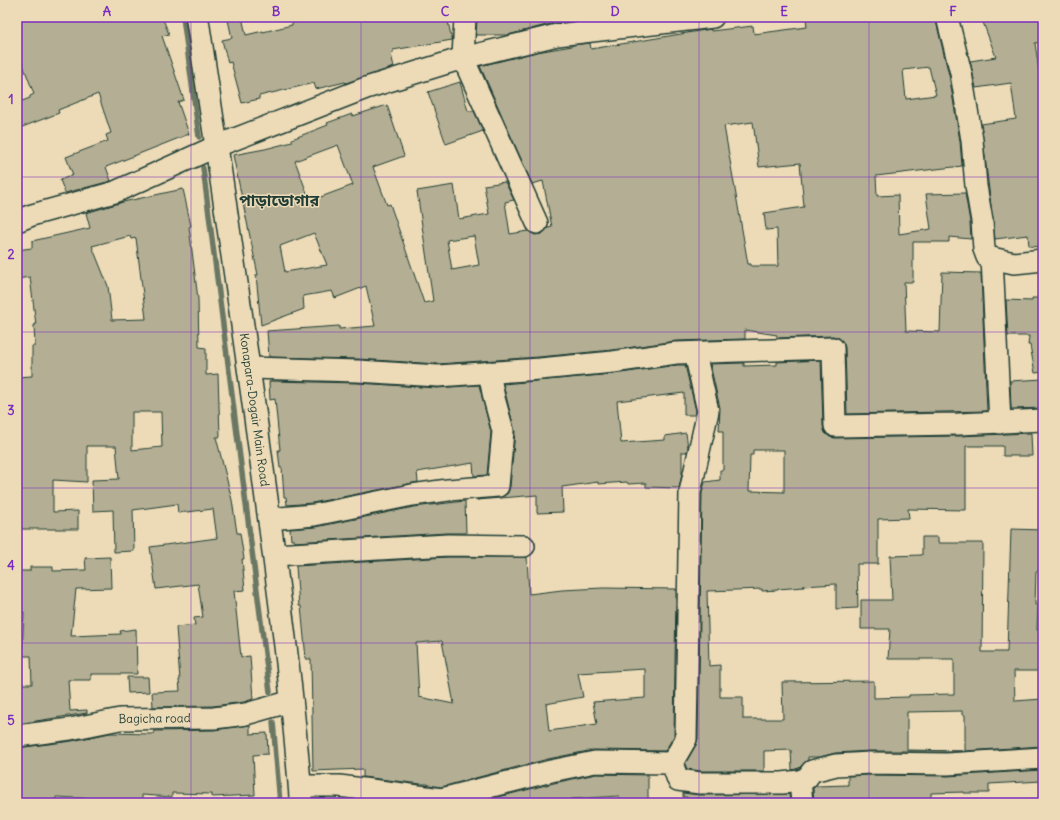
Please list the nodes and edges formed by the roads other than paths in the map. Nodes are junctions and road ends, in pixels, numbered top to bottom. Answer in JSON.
{"nodes":[{"id":1,"x":197,"y":17,"type":"edge"},
{"id":2,"x":465,"y":17,"type":"edge"},
{"id":3,"x":713,"y":17,"type":"edge"},
{"id":4,"x":947,"y":17,"type":"edge"},
{"id":5,"x":463,"y":58,"type":"junction"},
{"id":6,"x":216,"y":146,"type":"junction"},
{"id":7,"x":17,"y":221,"type":"edge"},
{"id":8,"x":537,"y":223,"type":"dead end"},
{"id":9,"x":992,"y":258,"type":"junction"},
{"id":10,"x":1043,"y":260,"type":"edge"},
{"id":11,"x":695,"y":353,"type":"junction"},
{"id":12,"x":249,"y":368,"type":"junction"},
{"id":13,"x":489,"y":372,"type":"junction"},
{"id":14,"x":1043,"y":420,"type":"edge"},
{"id":15,"x":1000,"y":423,"type":"junction"},
{"id":16,"x":269,"y":519,"type":"junction"},
{"id":17,"x":524,"y":546,"type":"dead end"},
{"id":18,"x":274,"y":555,"type":"junction"},
{"id":19,"x":292,"y":701,"type":"junction"},
{"id":20,"x":17,"y":736,"type":"edge"},
{"id":21,"x":1043,"y":758,"type":"edge"},
{"id":22,"x":672,"y":764,"type":"junction"},
{"id":23,"x":800,"y":781,"type":"junction"},
{"id":24,"x":300,"y":795,"type":"edge"},
{"id":25,"x":802,"y":803,"type":"edge"}],
"edges":[{"from":1,"to":6,"type":"main road","name":"Konapara-Dogair Main Road"},
{"from":2,"to":5,"type":"street"},
{"from":3,"to":5,"type":"street"},
{"from":4,"to":9,"type":"street"},
{"from":5,"to":6,"type":"street"},
{"from":5,"to":8,"type":"street"},
{"from":6,"to":7,"type":"street"},
{"from":6,"to":12,"type":"main road","name":"Konapara-Dogair Main Road"},
{"from":9,"to":10,"type":"street"},
{"from":9,"to":15,"type":"street"},
{"from":11,"to":13,"type":"street"},
{"from":11,"to":15,"type":"street"},
{"from":11,"to":22,"type":"street"},
{"from":12,"to":13,"type":"street"},
{"from":12,"to":16,"type":"main road","name":"Konapara-Dogair Main Road"},
{"from":13,"to":16,"type":"street"},
{"from":14,"to":15,"type":"street"},
{"from":16,"to":18,"type":"main road","name":"Konapara-Dogair Main Road"},
{"from":17,"to":18,"type":"street"},
{"from":18,"to":19,"type":"main road","name":"Konapara-Dogair Main Road"},
{"from":19,"to":20,"type":"street","name":"Bagicha road"},
{"from":19,"to":24,"type":"main road","name":"Konapara-Dogair Main Road"},
{"from":21,"to":23,"type":"street"},
{"from":22,"to":23,"type":"street"},
{"from":22,"to":24,"type":"street"},
{"from":23,"to":25,"type":"street"}]}
